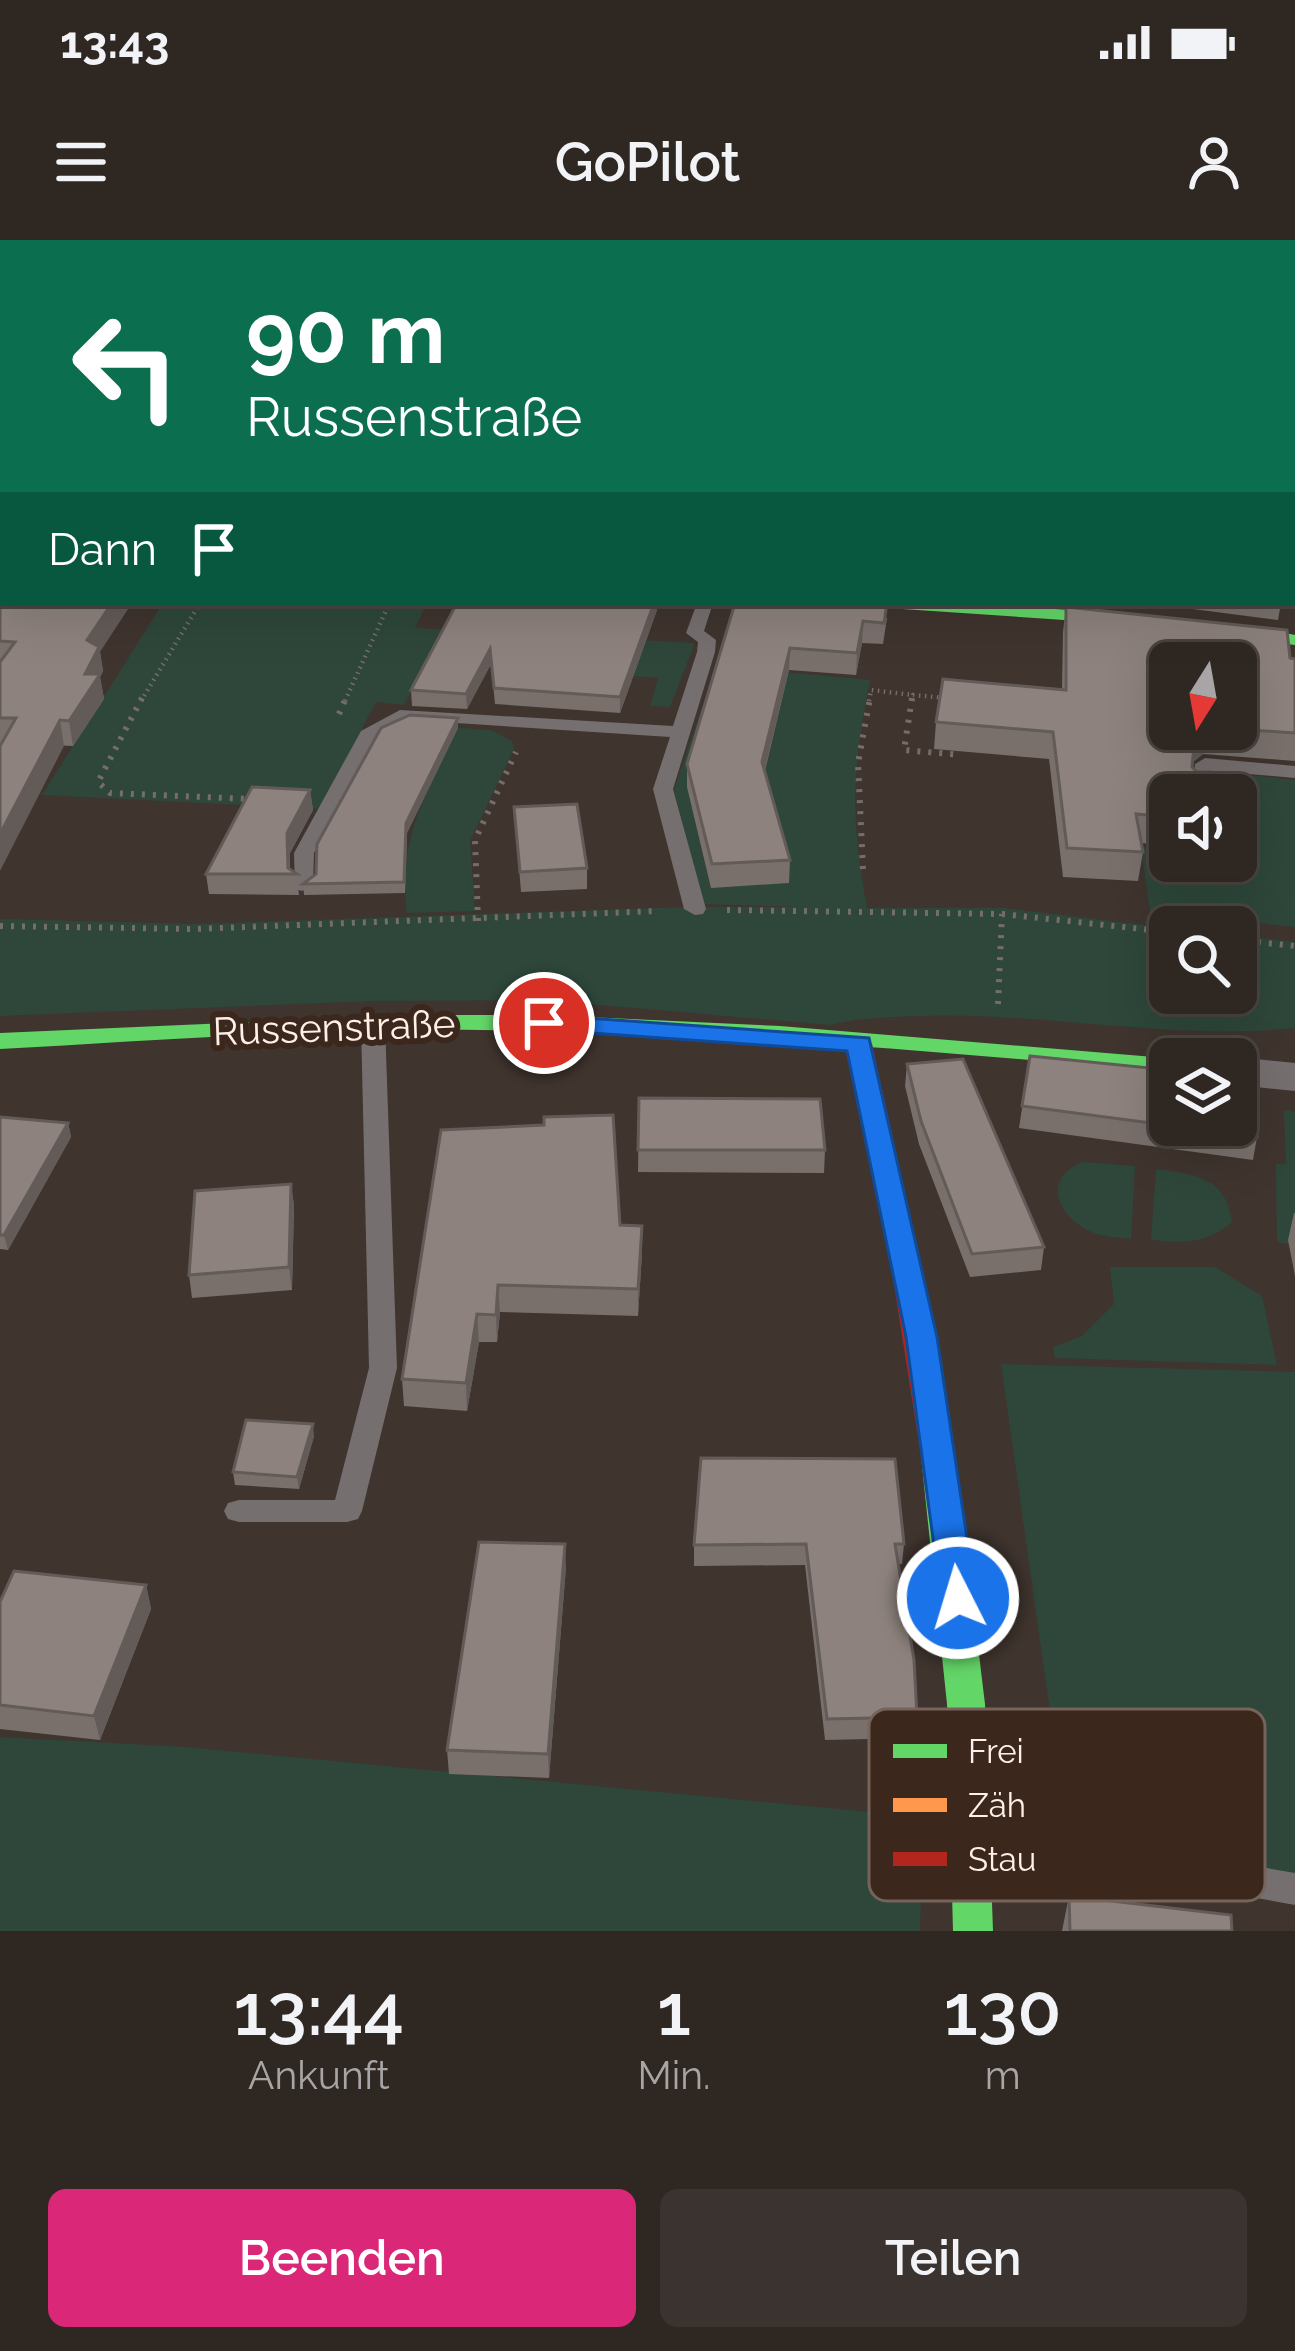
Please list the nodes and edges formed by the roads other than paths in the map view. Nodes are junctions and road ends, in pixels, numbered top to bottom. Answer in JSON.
{"nodes":[{"id":1,"x":704,"y":606,"type":"edge"},
{"id":2,"x":946,"y":606,"type":"edge"},
{"id":3,"x":1291,"y":632,"type":"edge"},
{"id":4,"x":680,"y":731,"type":"junction"},
{"id":5,"x":1295,"y":772,"type":"edge"},
{"id":6,"x":1203,"y":774,"type":"edge"},
{"id":7,"x":302,"y":885,"type":"edge"},
{"id":8,"x":695,"y":909,"type":"road end"},
{"id":9,"x":374,"y":1024,"type":"junction"},
{"id":10,"x":0,"y":1041,"type":"edge"},
{"id":11,"x":859,"y":1044,"type":"junction"},
{"id":12,"x":1149,"y":1063,"type":"edge"},
{"id":13,"x":1257,"y":1073,"type":"edge"},
{"id":14,"x":1295,"y":1077,"type":"edge"},
{"id":15,"x":239,"y":1510,"type":"dead end"},
{"id":16,"x":966,"y":1709,"type":"edge"},
{"id":17,"x":1265,"y":1883,"type":"edge"},
{"id":18,"x":1295,"y":1888,"type":"edge"}],
"edges":[{"from":1,"to":4,"type":"lane"},
{"from":2,"to":3,"type":"street"},
{"from":4,"to":7,"type":"lane"},
{"from":4,"to":8,"type":"lane"},
{"from":5,"to":6,"type":"lane"},
{"from":9,"to":10,"type":"street","name":"Russenstraße"},
{"from":9,"to":11,"type":"street","name":"Russenstraße"},
{"from":9,"to":15,"type":"lane"},
{"from":11,"to":12,"type":"street","name":"Russenstraße"},
{"from":11,"to":16,"type":"street"},
{"from":13,"to":14,"type":"street"},
{"from":17,"to":18,"type":"lane"}]}
